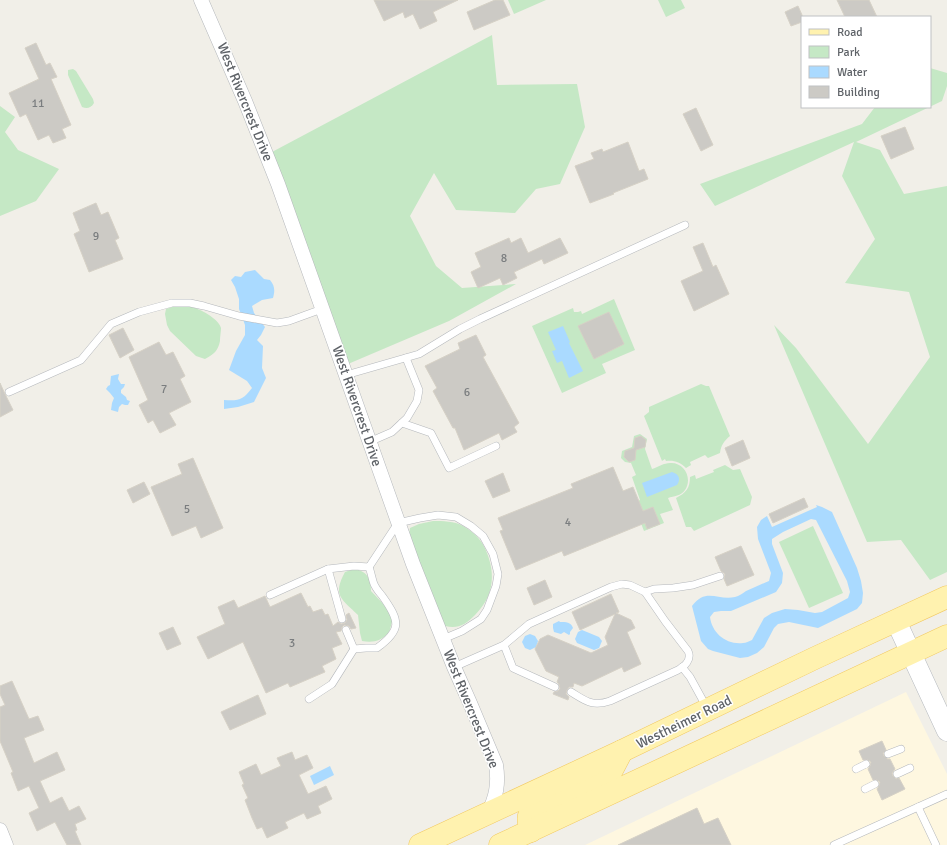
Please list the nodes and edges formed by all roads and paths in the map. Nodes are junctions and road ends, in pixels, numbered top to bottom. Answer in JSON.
{"nodes":[{"id":1,"x":201,"y":0,"type":"edge"},
{"id":2,"x":685,"y":225,"type":"dead end"},
{"id":3,"x":322,"y":309,"type":"junction"},
{"id":4,"x":406,"y":358,"type":"junction"},
{"id":5,"x":346,"y":375,"type":"junction"},
{"id":6,"x":9,"y":392,"type":"dead end"},
{"id":7,"x":402,"y":423,"type":"junction"},
{"id":8,"x":369,"y":442,"type":"junction"},
{"id":9,"x":496,"y":446,"type":"dead end"},
{"id":10,"x":398,"y":523,"type":"junction"},
{"id":11,"x":369,"y":566,"type":"junction"},
{"id":12,"x":328,"y":568,"type":"junction"},
{"id":13,"x":720,"y":576,"type":"dead end"},
{"id":14,"x":645,"y":592,"type":"junction"},
{"id":15,"x":270,"y":595,"type":"dead end"},
{"id":16,"x":947,"y":597,"type":"edge"},
{"id":17,"x":342,"y":619,"type":"dead end"},
{"id":18,"x":896,"y":621,"type":"junction"},
{"id":19,"x":346,"y":630,"type":"dead end"},
{"id":20,"x":947,"y":636,"type":"edge"},
{"id":21,"x":443,"y":639,"type":"junction"},
{"id":22,"x":504,"y":645,"type":"junction"},
{"id":23,"x":354,"y":649,"type":"junction"},
{"id":24,"x":910,"y":653,"type":"junction"},
{"id":25,"x":454,"y":667,"type":"junction"},
{"id":26,"x":682,"y":667,"type":"junction"},
{"id":27,"x":555,"y":687,"type":"dead end"},
{"id":28,"x":571,"y":692,"type":"dead end"},
{"id":29,"x":309,"y":699,"type":"dead end"},
{"id":30,"x":708,"y":710,"type":"junction"},
{"id":31,"x":947,"y":731,"type":"edge"},
{"id":32,"x":901,"y":749,"type":"dead end"},
{"id":33,"x":622,"y":751,"type":"junction"},
{"id":34,"x":888,"y":754,"type":"dead end"},
{"id":35,"x":866,"y":764,"type":"dead end"},
{"id":36,"x":910,"y":768,"type":"dead end"},
{"id":37,"x":856,"y":769,"type":"dead end"},
{"id":38,"x":897,"y":774,"type":"dead end"},
{"id":39,"x":875,"y":784,"type":"dead end"},
{"id":40,"x":864,"y":789,"type":"dead end"},
{"id":41,"x":947,"y":794,"type":"edge"},
{"id":42,"x":918,"y":807,"type":"junction"},
{"id":43,"x":488,"y":814,"type":"junction"},
{"id":44,"x":0,"y":830,"type":"edge"},
{"id":45,"x":531,"y":831,"type":"junction"},
{"id":46,"x":6,"y":845,"type":"edge"},
{"id":47,"x":420,"y":845,"type":"edge"},
{"id":48,"x":500,"y":845,"type":"edge"},
{"id":49,"x":834,"y":845,"type":"edge"},
{"id":50,"x":936,"y":845,"type":"edge"}],
"edges":[{"from":1,"to":3,"type":"street","name":"West Rivercrest Drive"},
{"from":2,"to":4,"type":"lane"},
{"from":3,"to":5,"type":"street","name":"West Rivercrest Drive"},
{"from":3,"to":6,"type":"lane"},
{"from":4,"to":5,"type":"lane"},
{"from":4,"to":7,"type":"lane"},
{"from":5,"to":8,"type":"street","name":"West Rivercrest Drive"},
{"from":7,"to":8,"type":"lane"},
{"from":7,"to":9,"type":"lane"},
{"from":8,"to":10,"type":"street","name":"West Rivercrest Drive"},
{"from":10,"to":11,"type":"lane"},
{"from":10,"to":21,"type":"street","name":"West Rivercrest Drive"},
{"from":10,"to":21,"type":"lane"},
{"from":11,"to":12,"type":"lane"},
{"from":11,"to":23,"type":"lane"},
{"from":12,"to":15,"type":"lane"},
{"from":12,"to":17,"type":"lane"},
{"from":13,"to":14,"type":"lane"},
{"from":14,"to":22,"type":"lane"},
{"from":14,"to":26,"type":"lane"},
{"from":16,"to":18,"type":"main road","name":"Westheimer Road"},
{"from":18,"to":24,"type":"street"},
{"from":18,"to":30,"type":"main road","name":"Westheimer Road"},
{"from":19,"to":23,"type":"lane"},
{"from":20,"to":24,"type":"main road"},
{"from":21,"to":25,"type":"street","name":"West Rivercrest Drive"},
{"from":22,"to":25,"type":"lane"},
{"from":22,"to":27,"type":"lane"},
{"from":23,"to":29,"type":"lane"},
{"from":24,"to":31,"type":"street"},
{"from":24,"to":45,"type":"main road"},
{"from":25,"to":43,"type":"street","name":"West Rivercrest Drive"},
{"from":26,"to":28,"type":"lane"},
{"from":26,"to":30,"type":"lane"},
{"from":30,"to":33,"type":"main road","name":"Westheimer Road"},
{"from":32,"to":34,"type":"lane"},
{"from":33,"to":43,"type":"main road","name":"Westheimer Road"},
{"from":33,"to":45,"type":"main road"},
{"from":35,"to":37,"type":"lane"},
{"from":36,"to":38,"type":"lane"},
{"from":39,"to":40,"type":"lane"},
{"from":41,"to":42,"type":"lane"},
{"from":42,"to":49,"type":"lane"},
{"from":42,"to":50,"type":"lane"},
{"from":43,"to":47,"type":"main road","name":"Westheimer Road"},
{"from":44,"to":46,"type":"street"},
{"from":45,"to":48,"type":"main road"}]}
